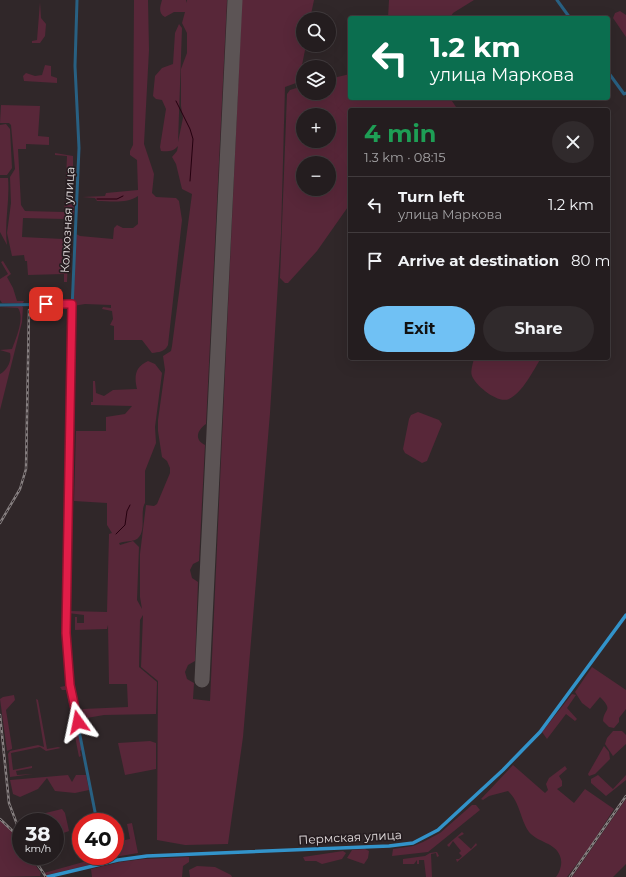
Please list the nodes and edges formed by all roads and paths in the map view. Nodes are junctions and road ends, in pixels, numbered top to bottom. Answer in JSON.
{"nodes":[{"id":1,"x":77,"y":0,"type":"edge"},
{"id":2,"x":557,"y":0,"type":"edge"},
{"id":3,"x":569,"y":16,"type":"edge"},
{"id":4,"x":610,"y":74,"type":"edge"},
{"id":5,"x":625,"y":93,"type":"edge"},
{"id":6,"x":72,"y":304,"type":"junction"},
{"id":7,"x":0,"y":305,"type":"edge"},
{"id":8,"x":626,"y":615,"type":"edge"},
{"id":9,"x":95,"y":813,"type":"edge"},
{"id":10,"x":124,"y":860,"type":"edge"},
{"id":11,"x":97,"y":865,"type":"edge"},
{"id":12,"x":47,"y":877,"type":"edge"}],
"edges":[{"from":1,"to":6,"type":"street","name":"Колхозная улица"},
{"from":2,"to":3,"type":"street"},
{"from":4,"to":5,"type":"street"},
{"from":6,"to":7,"type":"street"},
{"from":6,"to":9,"type":"street","name":"Колхозная улица"},
{"from":8,"to":10,"type":"main road","name":"Пермская улица"},
{"from":11,"to":12,"type":"main road","name":"Пермская улица"}]}
